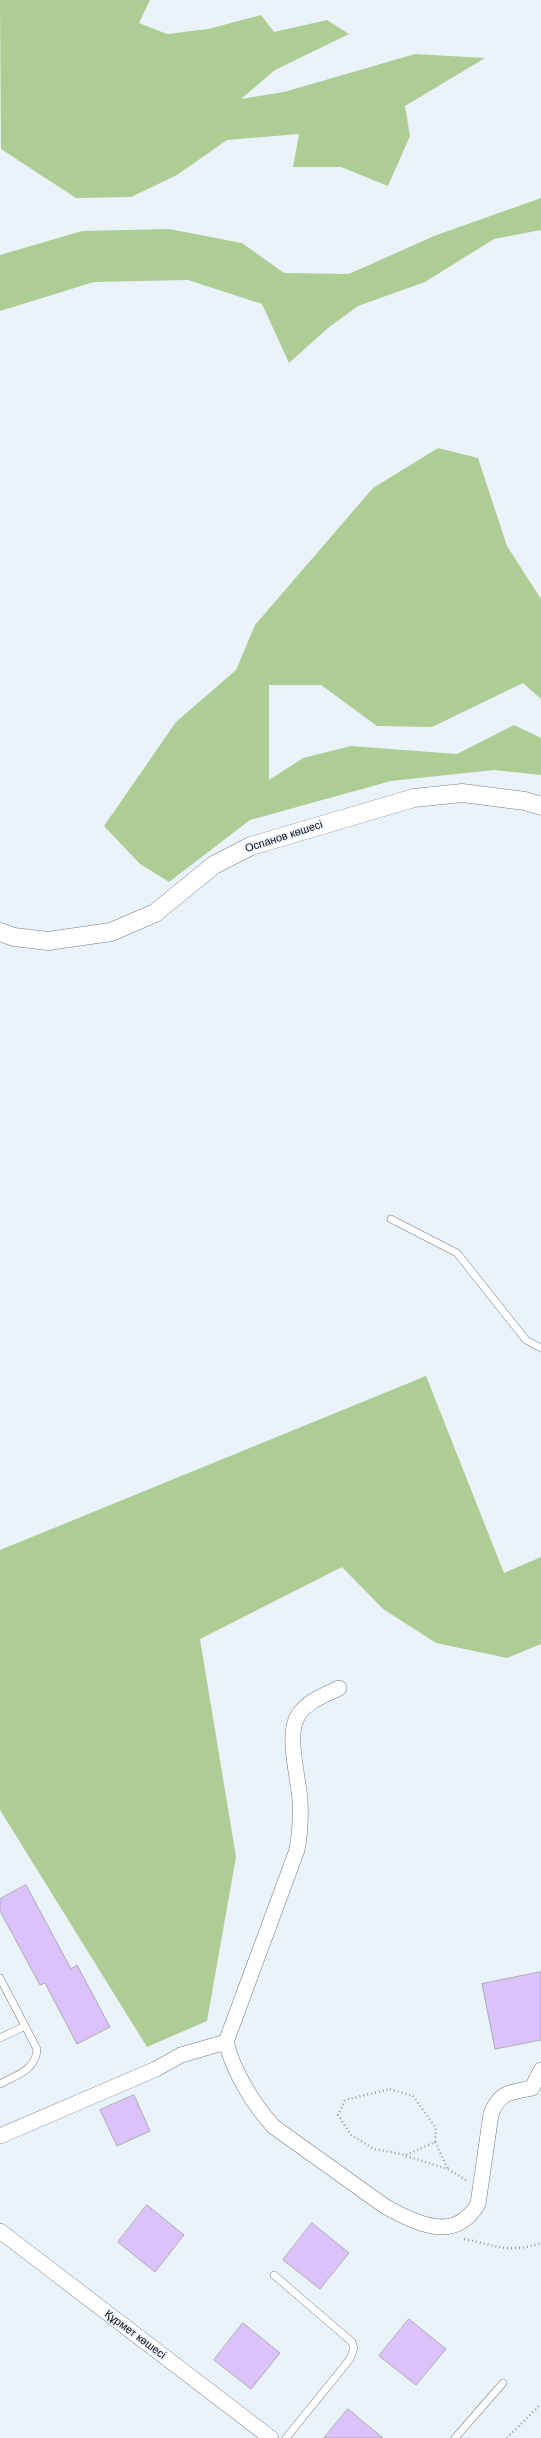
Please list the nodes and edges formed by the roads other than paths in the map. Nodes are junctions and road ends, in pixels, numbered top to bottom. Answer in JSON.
{"nodes":[{"id":1,"x":541,"y":806,"type":"edge"},
{"id":2,"x":0,"y":932,"type":"edge"},
{"id":3,"x":391,"y":1219,"type":"dead end"},
{"id":4,"x":541,"y":1348,"type":"edge"},
{"id":5,"x":339,"y":1688,"type":"dead end"},
{"id":6,"x":0,"y":1978,"type":"edge"},
{"id":7,"x":25,"y":2026,"type":"junction"},
{"id":8,"x":0,"y":2038,"type":"edge"},
{"id":9,"x":226,"y":2042,"type":"junction"},
{"id":10,"x":541,"y":2070,"type":"edge"},
{"id":11,"x":0,"y":2084,"type":"edge"},
{"id":12,"x":536,"y":2093,"type":"edge"},
{"id":13,"x":0,"y":2136,"type":"edge"},
{"id":14,"x":0,"y":2231,"type":"edge"},
{"id":15,"x":274,"y":2275,"type":"dead end"},
{"id":16,"x":503,"y":2383,"type":"dead end"},
{"id":17,"x":271,"y":2438,"type":"edge"},
{"id":18,"x":286,"y":2438,"type":"edge"},
{"id":19,"x":455,"y":2438,"type":"edge"}],
"edges":[{"from":1,"to":2,"type":"street","name":"Оспанов көшесі"},
{"from":3,"to":4,"type":"lane"},
{"from":5,"to":9,"type":"street"},
{"from":6,"to":7,"type":"lane"},
{"from":7,"to":8,"type":"lane"},
{"from":7,"to":11,"type":"lane"},
{"from":9,"to":12,"type":"street"},
{"from":9,"to":13,"type":"street"},
{"from":10,"to":12,"type":"street"},
{"from":14,"to":17,"type":"street","name":"Құрмет көшесі"},
{"from":15,"to":18,"type":"lane"},
{"from":16,"to":19,"type":"lane"}]}
